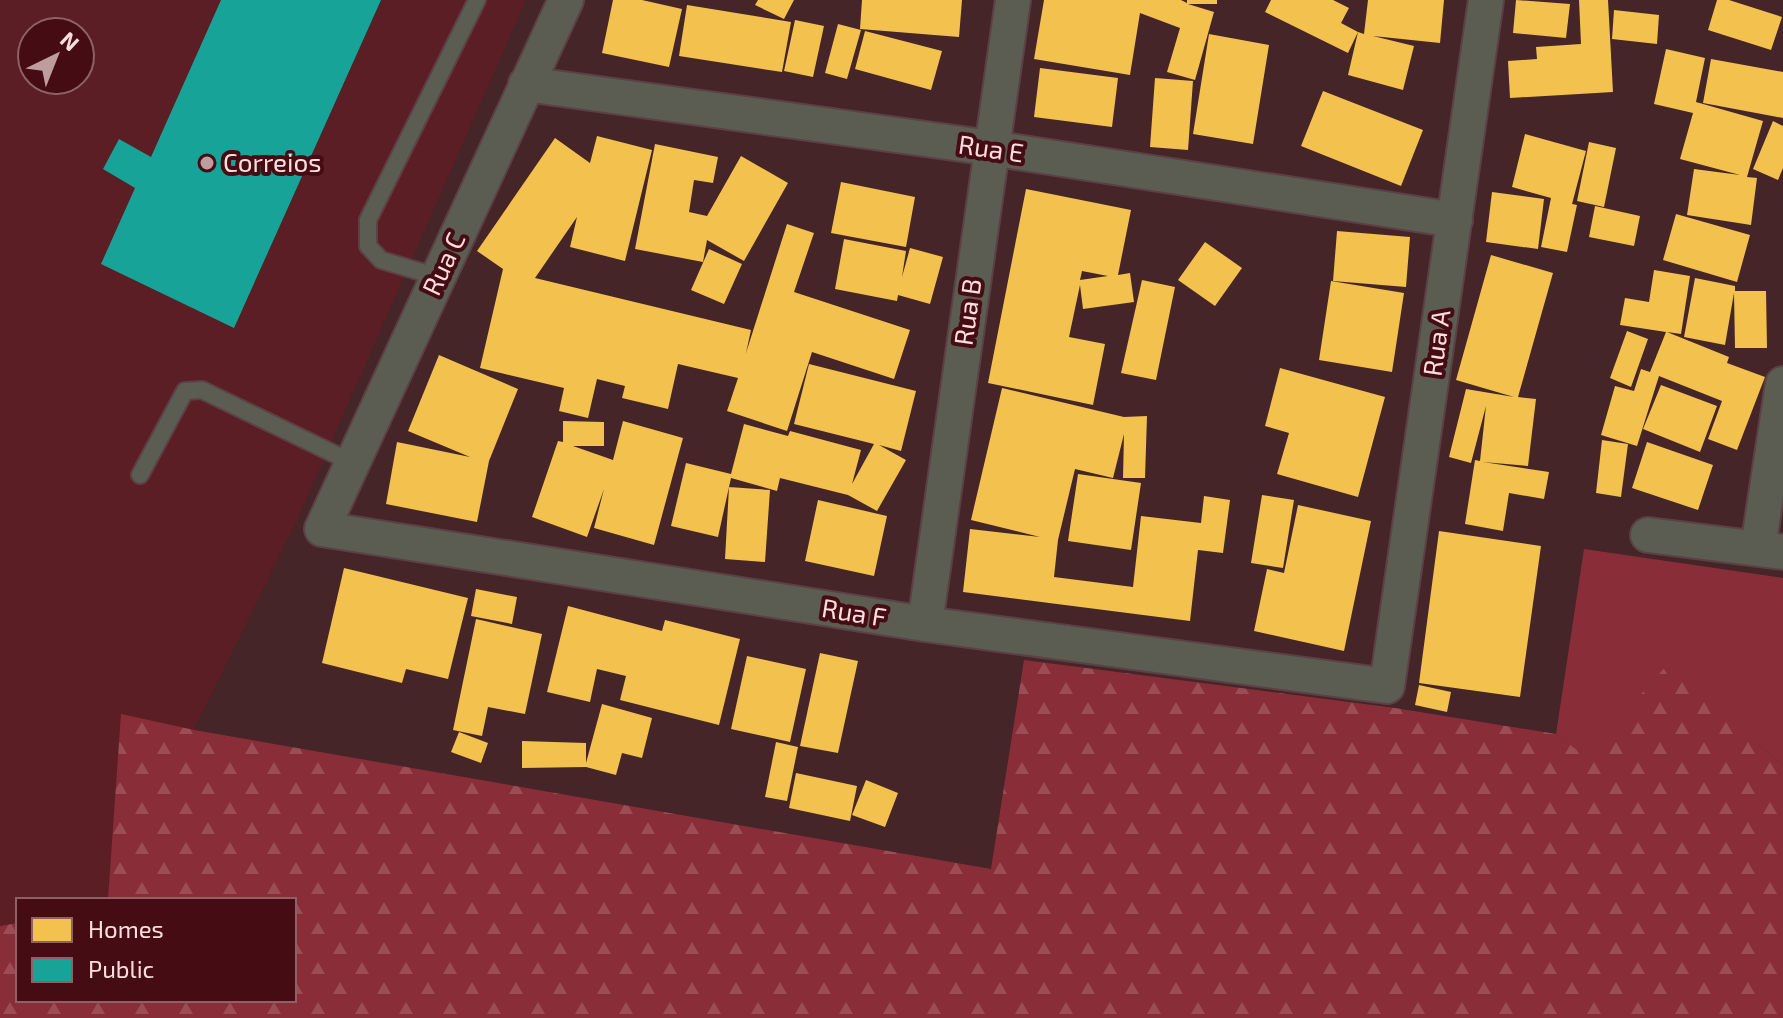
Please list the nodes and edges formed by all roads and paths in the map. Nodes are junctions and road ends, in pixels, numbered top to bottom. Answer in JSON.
{"nodes":[{"id":1,"x":477,"y":0,"type":"edge"},
{"id":2,"x":566,"y":0,"type":"edge"},
{"id":3,"x":1013,"y":0,"type":"edge"},
{"id":4,"x":1486,"y":0,"type":"edge"},
{"id":5,"x":526,"y":84,"type":"junction"},
{"id":6,"x":991,"y":148,"type":"junction"},
{"id":7,"x":1455,"y":220,"type":"junction"},
{"id":8,"x":438,"y":277,"type":"junction"},
{"id":9,"x":1783,"y":384,"type":"edge"},
{"id":10,"x":353,"y":463,"type":"junction"},
{"id":11,"x":140,"y":475,"type":"dead end"},
{"id":12,"x":322,"y":529,"type":"joint"},
{"id":13,"x":1648,"y":535,"type":"dead end"},
{"id":14,"x":1771,"y":550,"type":"edge"},
{"id":15,"x":925,"y":624,"type":"junction"},
{"id":16,"x":1387,"y":686,"type":"joint"}],
"edges":[{"from":1,"to":8,"type":"lane"},
{"from":2,"to":5,"type":"street","name":"Rua C"},
{"from":3,"to":6,"type":"street","name":"Rua B"},
{"from":4,"to":7,"type":"street","name":"Rua A"},
{"from":5,"to":6,"type":"street","name":"Rua E"},
{"from":5,"to":8,"type":"street","name":"Rua C"},
{"from":6,"to":7,"type":"street","name":"Rua E"},
{"from":6,"to":15,"type":"street","name":"Rua B"},
{"from":7,"to":16,"type":"street","name":"Rua A"},
{"from":8,"to":10,"type":"street","name":"Rua C"},
{"from":9,"to":14,"type":"street"},
{"from":10,"to":11,"type":"lane"},
{"from":10,"to":12,"type":"street","name":"Rua C"},
{"from":12,"to":15,"type":"street","name":"Rua F"},
{"from":13,"to":14,"type":"street"},
{"from":15,"to":16,"type":"street","name":"Rua F"}]}
